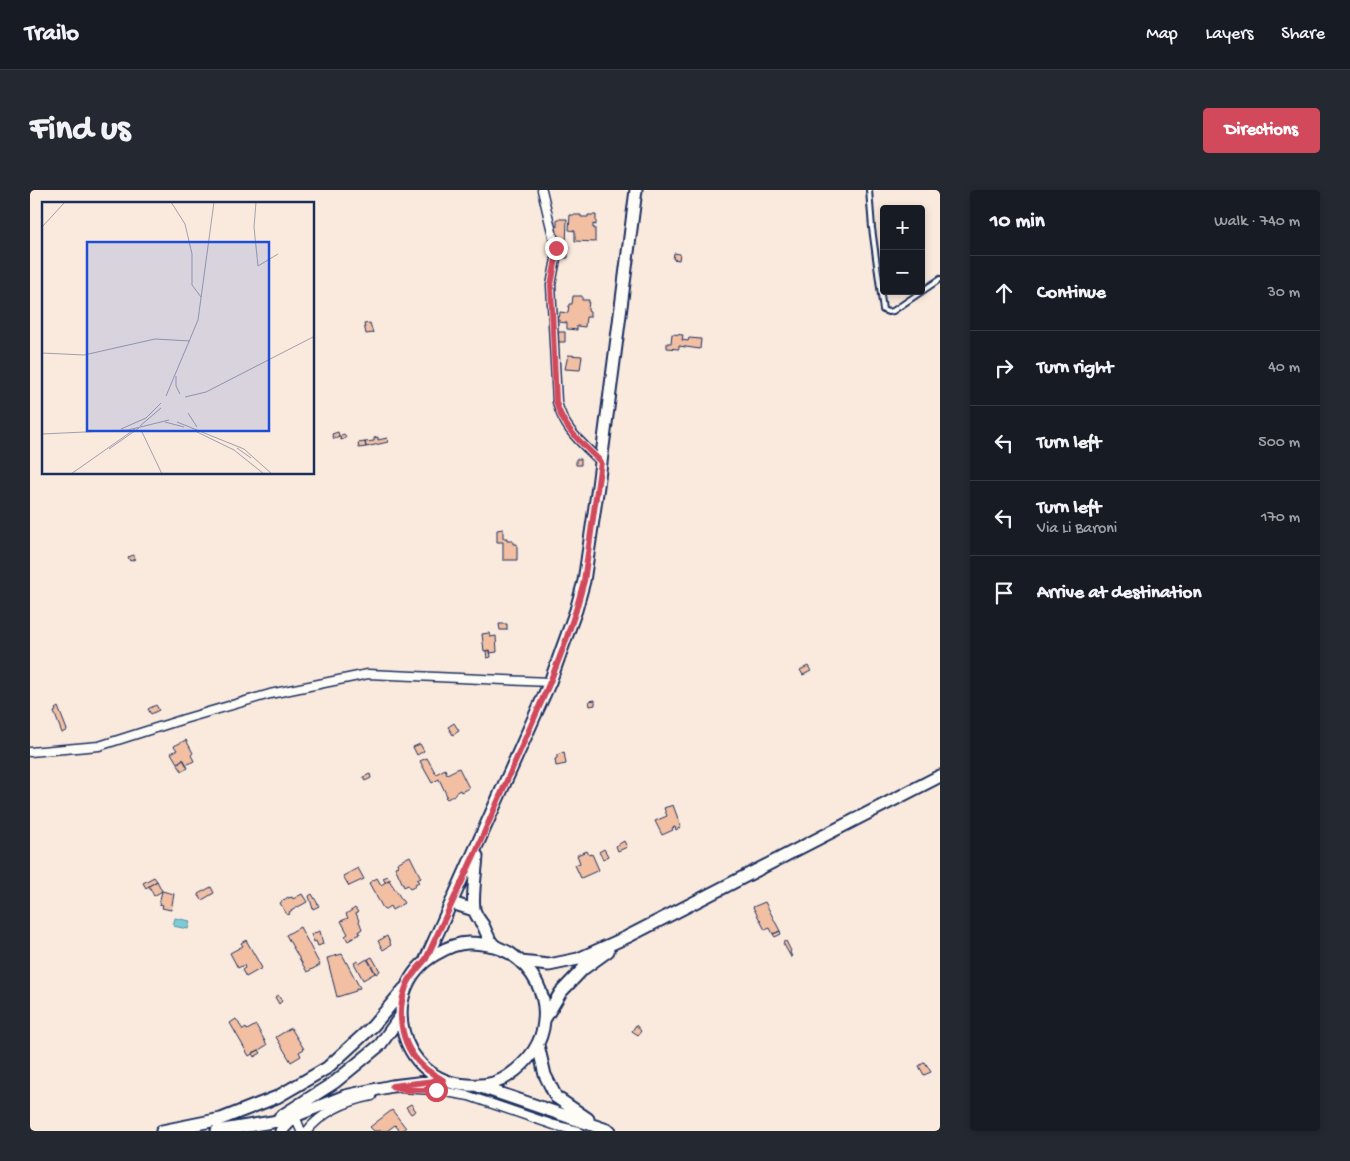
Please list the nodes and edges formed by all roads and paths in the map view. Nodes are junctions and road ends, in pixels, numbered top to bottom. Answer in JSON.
{"nodes":[{"id":1,"x":542,"y":190,"type":"edge"},
{"id":2,"x":636,"y":190,"type":"edge"},
{"id":3,"x":869,"y":190,"type":"edge"},
{"id":4,"x":940,"y":279,"type":"edge"},
{"id":5,"x":601,"y":462,"type":"junction"},
{"id":6,"x":550,"y":682,"type":"junction"},
{"id":7,"x":30,"y":752,"type":"edge"},
{"id":8,"x":940,"y":776,"type":"edge"},
{"id":9,"x":477,"y":849,"type":"junction"},
{"id":10,"x":452,"y":903,"type":"junction"},
{"id":11,"x":474,"y":910,"type":"junction"},
{"id":12,"x":627,"y":938,"type":"junction"},
{"id":13,"x":494,"y":946,"type":"junction"},
{"id":14,"x":426,"y":959,"type":"junction"},
{"id":15,"x":521,"y":962,"type":"junction"},
{"id":16,"x":406,"y":986,"type":"junction"},
{"id":17,"x":400,"y":1017,"type":"junction"},
{"id":18,"x":544,"y":1020,"type":"junction"},
{"id":19,"x":538,"y":1045,"type":"junction"},
{"id":20,"x":443,"y":1080,"type":"junction"},
{"id":21,"x":392,"y":1086,"type":"junction"},
{"id":22,"x":478,"y":1086,"type":"junction"},
{"id":23,"x":295,"y":1116,"type":"junction"},
{"id":24,"x":272,"y":1122,"type":"junction"},
{"id":25,"x":554,"y":1125,"type":"junction"},
{"id":26,"x":605,"y":1129,"type":"edge"},
{"id":27,"x":162,"y":1131,"type":"edge"},
{"id":28,"x":217,"y":1131,"type":"edge"},
{"id":29,"x":260,"y":1131,"type":"edge"},
{"id":30,"x":281,"y":1131,"type":"edge"},
{"id":31,"x":301,"y":1131,"type":"edge"},
{"id":32,"x":307,"y":1131,"type":"edge"},
{"id":33,"x":564,"y":1131,"type":"edge"},
{"id":34,"x":578,"y":1131,"type":"edge"}],
"edges":[{"from":1,"to":5,"type":"street"},
{"from":2,"to":5,"type":"main road"},
{"from":3,"to":4,"type":"lane"},
{"from":5,"to":6,"type":"main road"},
{"from":6,"to":7,"type":"street"},
{"from":6,"to":9,"type":"main road"},
{"from":8,"to":12,"type":"main road"},
{"from":9,"to":10,"type":"main road"},
{"from":9,"to":11,"type":"main road"},
{"from":10,"to":11,"type":"main road"},
{"from":10,"to":14,"type":"main road"},
{"from":11,"to":13,"type":"main road"},
{"from":12,"to":15,"type":"main road"},
{"from":12,"to":18,"type":"main road"},
{"from":13,"to":14,"type":"main road"},
{"from":13,"to":15,"type":"main road"},
{"from":14,"to":16,"type":"main road"},
{"from":15,"to":18,"type":"main road"},
{"from":16,"to":17,"type":"main road"},
{"from":16,"to":27,"type":"main road"},
{"from":17,"to":20,"type":"main road"},
{"from":17,"to":24,"type":"main road"},
{"from":18,"to":19,"type":"main road"},
{"from":19,"to":22,"type":"main road"},
{"from":19,"to":26,"type":"main road"},
{"from":20,"to":21,"type":"main road"},
{"from":20,"to":22,"type":"main road"},
{"from":21,"to":23,"type":"main road"},
{"from":21,"to":25,"type":"street"},
{"from":21,"to":32,"type":"street"},
{"from":22,"to":26,"type":"main road"},
{"from":23,"to":24,"type":"main road"},
{"from":23,"to":30,"type":"main road"},
{"from":23,"to":31,"type":"street"},
{"from":24,"to":28,"type":"main road"},
{"from":24,"to":29,"type":"main road"},
{"from":25,"to":33,"type":"lane"},
{"from":25,"to":34,"type":"street"}]}
